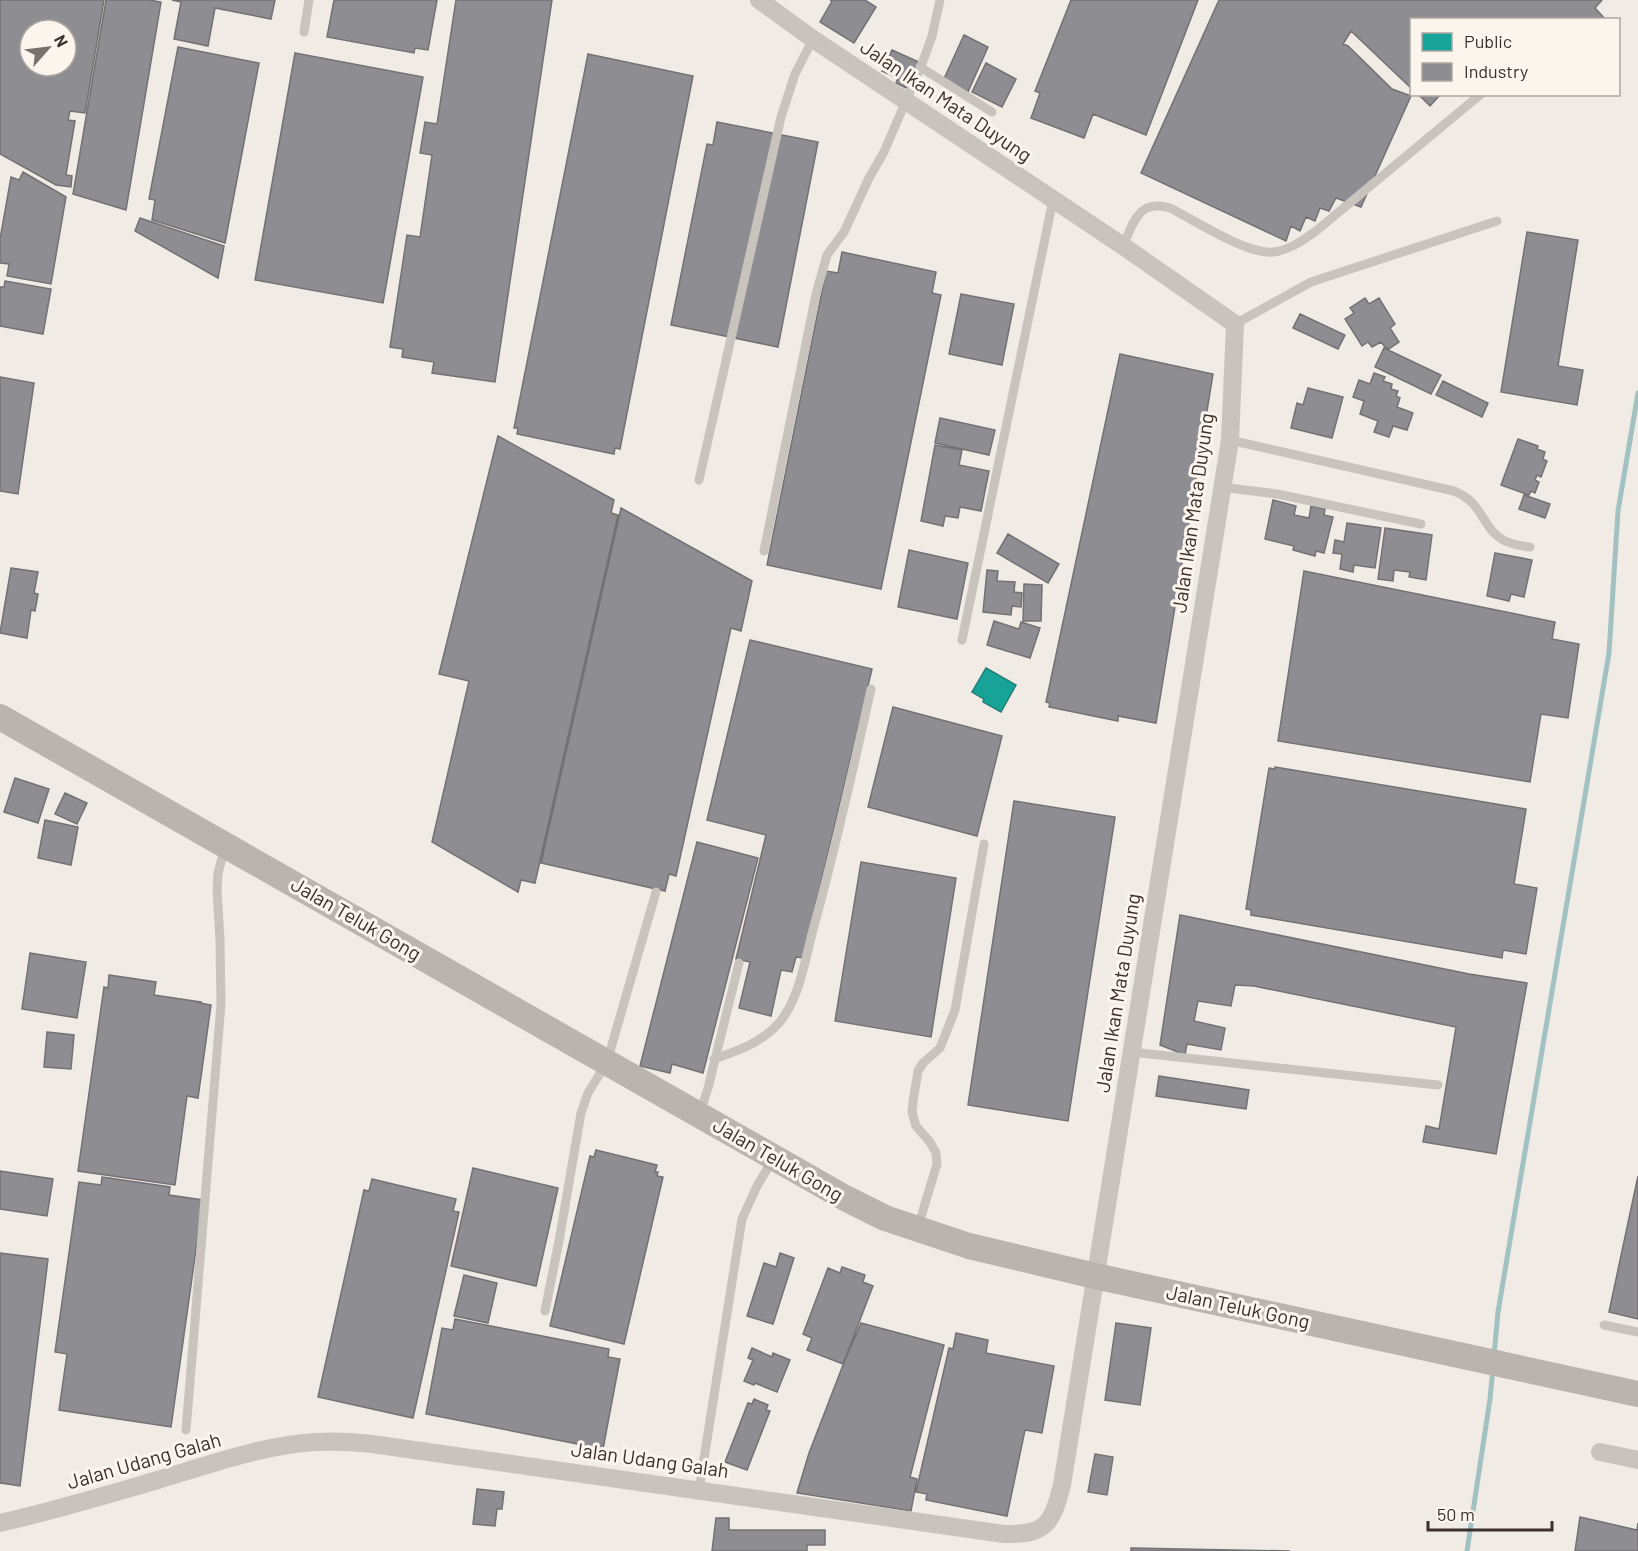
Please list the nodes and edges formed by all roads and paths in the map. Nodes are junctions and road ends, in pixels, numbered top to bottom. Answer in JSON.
{"nodes":[{"id":1,"x":309,"y":0,"type":"edge"},
{"id":2,"x":759,"y":0,"type":"edge"},
{"id":3,"x":940,"y":0,"type":"edge"},
{"id":4,"x":304,"y":32,"type":"dead end"},
{"id":5,"x":813,"y":39,"type":"junction"},
{"id":6,"x":920,"y":67,"type":"junction"},
{"id":7,"x":1479,"y":96,"type":"edge"},
{"id":8,"x":905,"y":101,"type":"junction"},
{"id":9,"x":992,"y":112,"type":"dead end"},
{"id":10,"x":1053,"y":200,"type":"junction"},
{"id":11,"x":1497,"y":221,"type":"dead end"},
{"id":12,"x":1123,"y":246,"type":"junction"},
{"id":13,"x":1235,"y":324,"type":"junction"},
{"id":14,"x":1230,"y":440,"type":"junction"},
{"id":15,"x":699,"y":480,"type":"dead end"},
{"id":16,"x":1221,"y":487,"type":"junction"},
{"id":17,"x":1421,"y":524,"type":"dead end"},
{"id":18,"x":1530,"y":548,"type":"dead end"},
{"id":19,"x":764,"y":551,"type":"dead end"},
{"id":20,"x":962,"y":640,"type":"dead end"},
{"id":21,"x":871,"y":689,"type":"dead end"},
{"id":22,"x":0,"y":717,"type":"edge"},
{"id":23,"x":226,"y":844,"type":"junction"},
{"id":24,"x":984,"y":844,"type":"dead end"},
{"id":25,"x":656,"y":892,"type":"dead end"},
{"id":26,"x":739,"y":963,"type":"dead end"},
{"id":27,"x":1131,"y":1052,"type":"junction"},
{"id":28,"x":714,"y":1059,"type":"junction"},
{"id":29,"x":607,"y":1062,"type":"junction"},
{"id":30,"x":1438,"y":1085,"type":"dead end"},
{"id":31,"x":699,"y":1115,"type":"junction"},
{"id":32,"x":774,"y":1157,"type":"junction"},
{"id":33,"x":917,"y":1229,"type":"junction"},
{"id":34,"x":1095,"y":1276,"type":"junction"},
{"id":35,"x":545,"y":1311,"type":"dead end"},
{"id":36,"x":1604,"y":1325,"type":"dead end"},
{"id":37,"x":1638,"y":1332,"type":"edge"},
{"id":38,"x":1638,"y":1394,"type":"edge"},
{"id":39,"x":186,"y":1430,"type":"dead end"},
{"id":40,"x":1600,"y":1452,"type":"dead end"},
{"id":41,"x":1638,"y":1460,"type":"edge"},
{"id":42,"x":699,"y":1490,"type":"junction"},
{"id":43,"x":0,"y":1523,"type":"edge"}],
"edges":[{"from":1,"to":4,"type":"lane"},
{"from":2,"to":5,"type":"street","name":"Jalan Ikan Mata Duyung"},
{"from":3,"to":6,"type":"lane"},
{"from":5,"to":8,"type":"street","name":"Jalan Ikan Mata Duyung"},
{"from":5,"to":15,"type":"lane"},
{"from":6,"to":8,"type":"lane"},
{"from":6,"to":9,"type":"lane"},
{"from":7,"to":12,"type":"lane"},
{"from":8,"to":10,"type":"street","name":"Jalan Ikan Mata Duyung"},
{"from":8,"to":19,"type":"lane"},
{"from":10,"to":12,"type":"street","name":"Jalan Ikan Mata Duyung"},
{"from":10,"to":20,"type":"lane"},
{"from":11,"to":13,"type":"lane"},
{"from":12,"to":13,"type":"street","name":"Jalan Ikan Mata Duyung"},
{"from":13,"to":14,"type":"street","name":"Jalan Ikan Mata Duyung"},
{"from":14,"to":16,"type":"street","name":"Jalan Ikan Mata Duyung"},
{"from":14,"to":18,"type":"lane"},
{"from":16,"to":17,"type":"lane"},
{"from":16,"to":27,"type":"street","name":"Jalan Ikan Mata Duyung"},
{"from":21,"to":28,"type":"lane"},
{"from":22,"to":23,"type":"street","name":"Jalan Teluk Gong"},
{"from":23,"to":29,"type":"street","name":"Jalan Teluk Gong"},
{"from":23,"to":39,"type":"lane"},
{"from":24,"to":33,"type":"lane"},
{"from":25,"to":29,"type":"lane"},
{"from":26,"to":28,"type":"lane"},
{"from":27,"to":30,"type":"lane"},
{"from":27,"to":34,"type":"street","name":"Jalan Ikan Mata Duyung"},
{"from":28,"to":31,"type":"lane"},
{"from":29,"to":31,"type":"street","name":"Jalan Teluk Gong"},
{"from":29,"to":35,"type":"lane"},
{"from":31,"to":32,"type":"street","name":"Jalan Teluk Gong"},
{"from":32,"to":33,"type":"street","name":"Jalan Teluk Gong"},
{"from":32,"to":42,"type":"lane"},
{"from":33,"to":34,"type":"street","name":"Jalan Teluk Gong"},
{"from":34,"to":38,"type":"street","name":"Jalan Teluk Gong"},
{"from":34,"to":42,"type":"street","name":"Jalan Udang Galah"},
{"from":36,"to":37,"type":"lane"},
{"from":40,"to":41,"type":"street"},
{"from":42,"to":43,"type":"street","name":"Jalan Udang Galah"}]}
